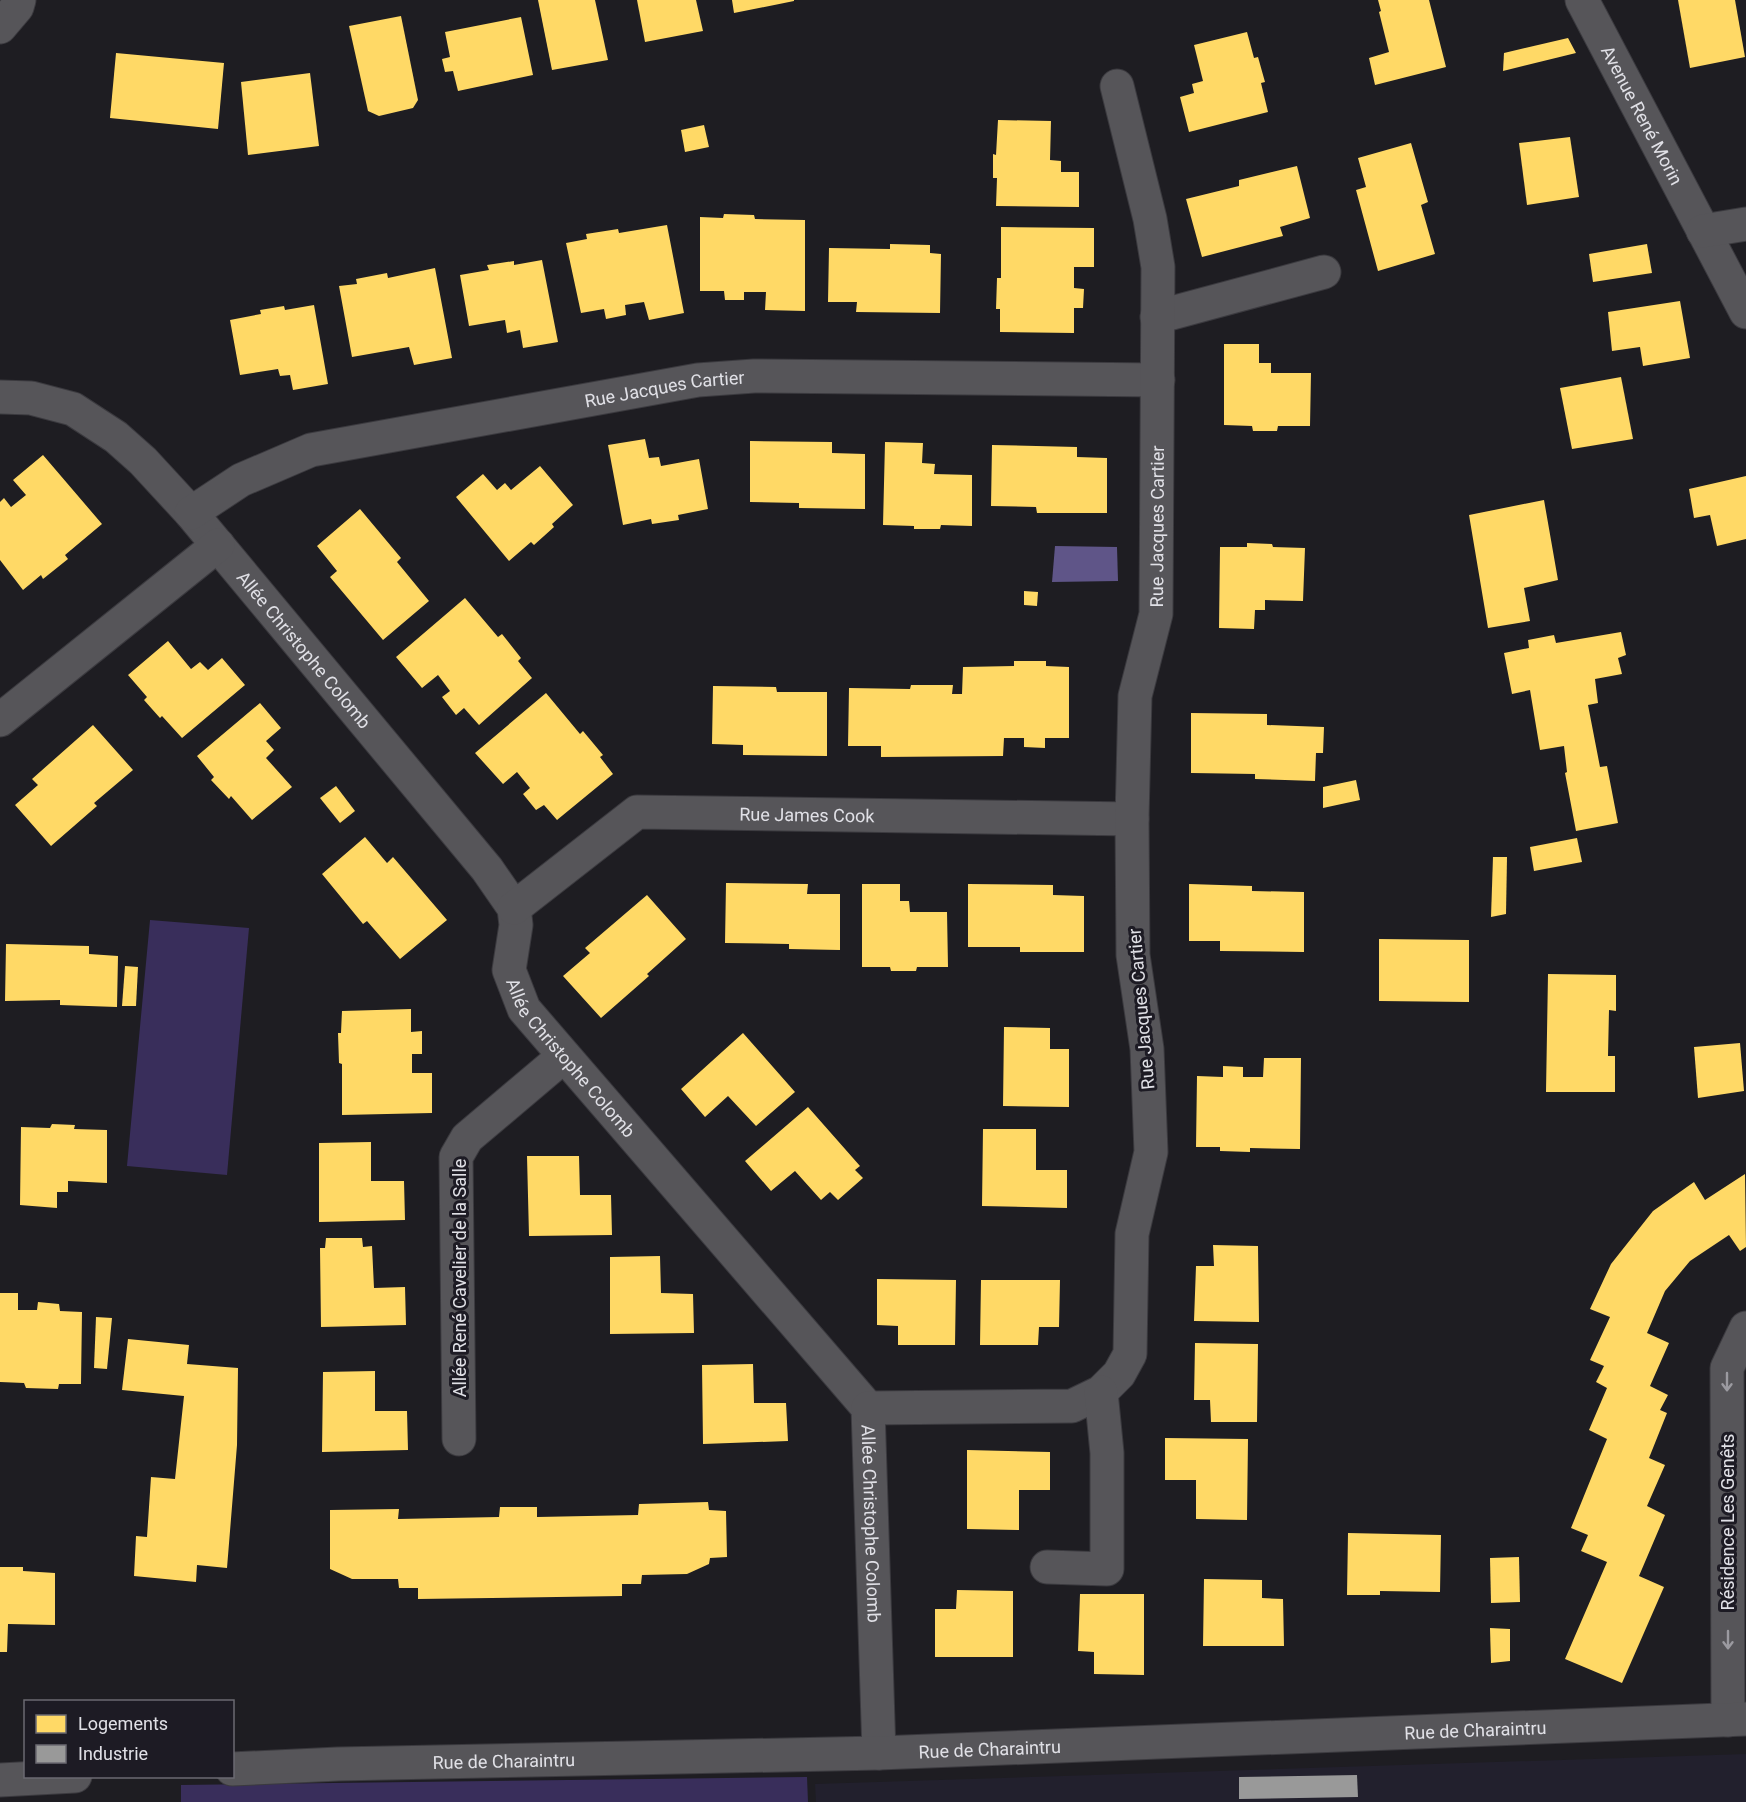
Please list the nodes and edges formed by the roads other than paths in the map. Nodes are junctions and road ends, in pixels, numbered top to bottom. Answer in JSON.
{"nodes":[{"id":1,"x":19,"y":0,"type":"edge"},
{"id":2,"x":1582,"y":0,"type":"edge"},
{"id":3,"x":0,"y":27,"type":"edge"},
{"id":4,"x":1117,"y":86,"type":"dead end"},
{"id":5,"x":1746,"y":224,"type":"edge"},
{"id":6,"x":1703,"y":231,"type":"junction"},
{"id":7,"x":1324,"y":272,"type":"dead end"},
{"id":8,"x":1746,"y":312,"type":"edge"},
{"id":9,"x":1157,"y":317,"type":"junction"},
{"id":10,"x":1158,"y":380,"type":"junction"},
{"id":11,"x":0,"y":397,"type":"edge"},
{"id":12,"x":191,"y":513,"type":"junction"},
{"id":13,"x":218,"y":545,"type":"junction"},
{"id":14,"x":0,"y":720,"type":"edge"},
{"id":15,"x":1132,"y":819,"type":"junction"},
{"id":16,"x":514,"y":908,"type":"junction"},
{"id":17,"x":564,"y":1056,"type":"junction"},
{"id":18,"x":1746,"y":1328,"type":"edge"},
{"id":19,"x":1101,"y":1392,"type":"junction"},
{"id":20,"x":868,"y":1408,"type":"junction"},
{"id":21,"x":459,"y":1439,"type":"dead end"},
{"id":22,"x":1047,"y":1567,"type":"dead end"},
{"id":23,"x":1737,"y":1719,"type":"edge"},
{"id":24,"x":879,"y":1753,"type":"junction"},
{"id":25,"x":234,"y":1769,"type":"edge"},
{"id":26,"x":38,"y":1778,"type":"edge"},
{"id":27,"x":0,"y":1780,"type":"edge"}],
"edges":[{"from":1,"to":3,"type":"street"},
{"from":2,"to":6,"type":"street","name":"Avenue René Morin"},
{"from":4,"to":9,"type":"street","name":"Rue Jacques Cartier"},
{"from":5,"to":6,"type":"street"},
{"from":6,"to":8,"type":"street","name":"Avenue René Morin"},
{"from":7,"to":9,"type":"street"},
{"from":9,"to":10,"type":"street","name":"Rue Jacques Cartier"},
{"from":10,"to":12,"type":"street","name":"Rue Jacques Cartier"},
{"from":10,"to":15,"type":"street","name":"Rue Jacques Cartier"},
{"from":11,"to":12,"type":"street","name":"Allée Christophe Colomb"},
{"from":12,"to":13,"type":"street","name":"Allée Christophe Colomb"},
{"from":13,"to":14,"type":"street"},
{"from":13,"to":16,"type":"street","name":"Allée Christophe Colomb"},
{"from":15,"to":16,"type":"street","name":"Rue James Cook"},
{"from":15,"to":19,"type":"street","name":"Rue Jacques Cartier"},
{"from":16,"to":17,"type":"street","name":"Allée Christophe Colomb"},
{"from":17,"to":20,"type":"street","name":"Allée Christophe Colomb"},
{"from":17,"to":21,"type":"street","name":"Allée René Cavelier de la Salle"},
{"from":18,"to":23,"type":"street","name":"Résidence Les Genêts","one_way":true},
{"from":19,"to":20,"type":"street","name":"Rue Jacques Cartier"},
{"from":19,"to":22,"type":"street"},
{"from":20,"to":24,"type":"street","name":"Allée Christophe Colomb"},
{"from":23,"to":24,"type":"street","name":"Rue de Charaintru"},
{"from":24,"to":25,"type":"street","name":"Rue de Charaintru"},
{"from":26,"to":27,"type":"street"}]}
